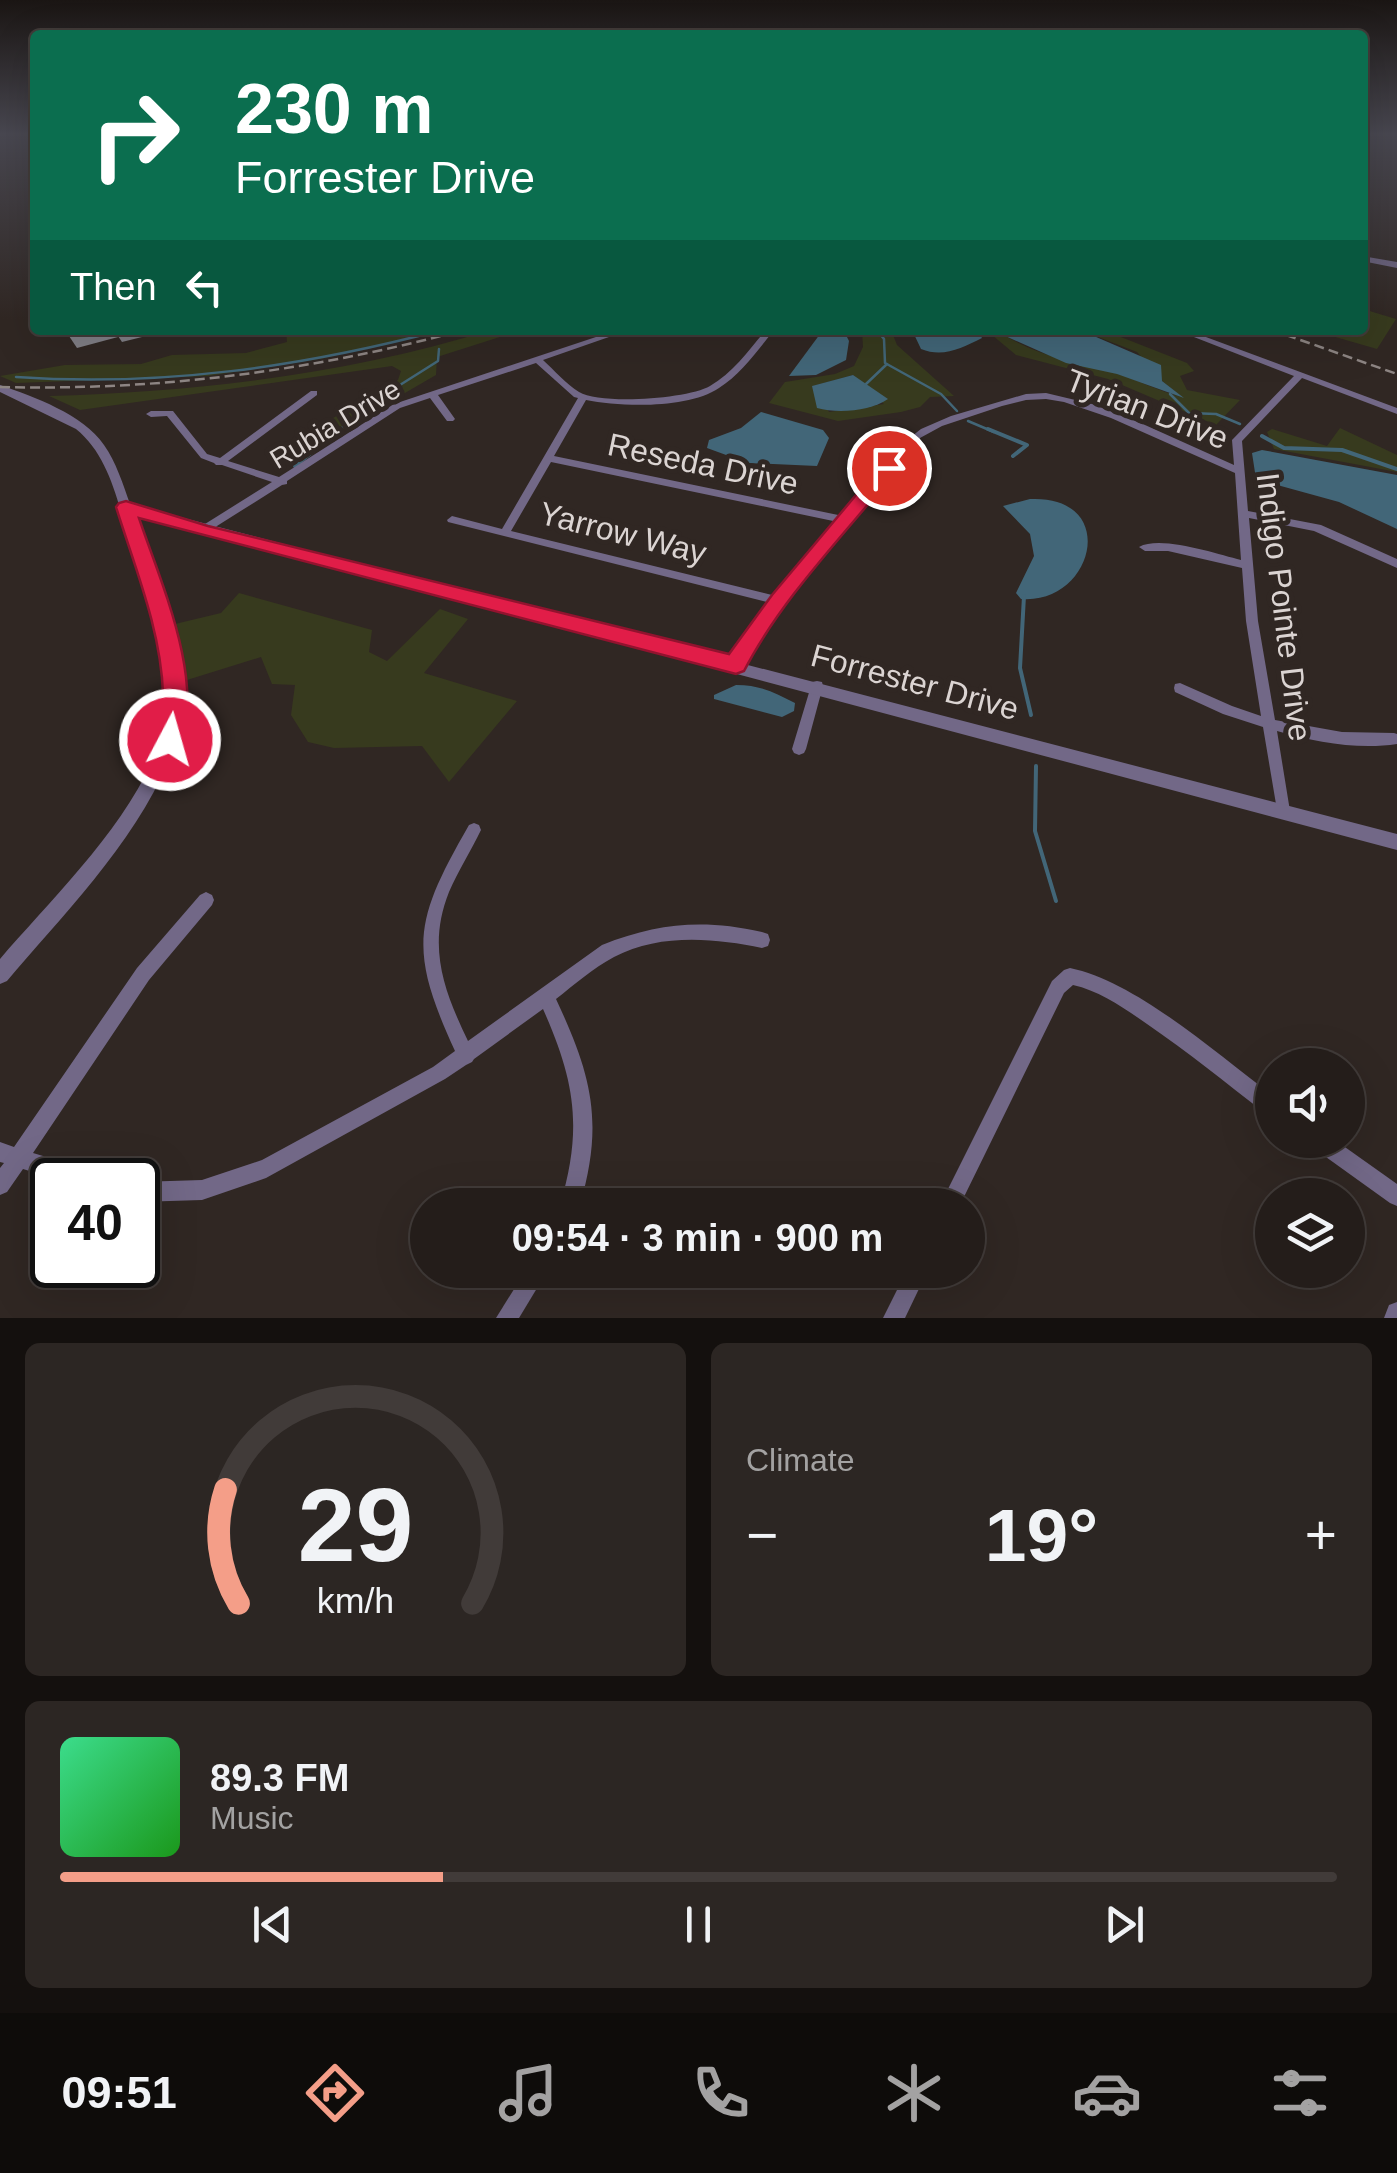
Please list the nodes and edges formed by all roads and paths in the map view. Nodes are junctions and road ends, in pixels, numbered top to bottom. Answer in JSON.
{"nodes":[{"id":1,"x":1368,"y":257,"type":"edge"},
{"id":2,"x":1397,"y":263,"type":"edge"},
{"id":3,"x":610,"y":335,"type":"edge"},
{"id":4,"x":765,"y":335,"type":"edge"},
{"id":5,"x":1193,"y":335,"type":"edge"},
{"id":6,"x":537,"y":360,"type":"junction"},
{"id":7,"x":1299,"y":376,"type":"junction"},
{"id":8,"x":0,"y":388,"type":"edge"},
{"id":9,"x":314,"y":393,"type":"dead end"},
{"id":10,"x":432,"y":394,"type":"junction"},
{"id":11,"x":583,"y":397,"type":"junction"},
{"id":12,"x":1397,"y":412,"type":"edge"},
{"id":13,"x":151,"y":414,"type":"dead end"},
{"id":14,"x":450,"y":419,"type":"dead end"},
{"id":15,"x":548,"y":458,"type":"junction"},
{"id":16,"x":218,"y":463,"type":"junction"},
{"id":17,"x":1239,"y":471,"type":"junction"},
{"id":18,"x":283,"y":482,"type":"junction"},
{"id":19,"x":126,"y":507,"type":"junction"},
{"id":20,"x":244,"y":508,"type":"junction"},
{"id":21,"x":1243,"y":512,"type":"junction"},
{"id":22,"x":452,"y":520,"type":"dead end"},
{"id":23,"x":847,"y":520,"type":"junction"},
{"id":24,"x":204,"y":527,"type":"junction"},
{"id":25,"x":227,"y":531,"type":"junction"},
{"id":26,"x":506,"y":531,"type":"junction"},
{"id":27,"x":243,"y":538,"type":"junction"},
{"id":28,"x":1145,"y":547,"type":"dead end"},
{"id":29,"x":1397,"y":564,"type":"edge"},
{"id":30,"x":1248,"y":565,"type":"junction"},
{"id":31,"x":779,"y":601,"type":"junction"},
{"id":32,"x":736,"y":665,"type":"junction"},
{"id":33,"x":817,"y":686,"type":"junction"},
{"id":34,"x":1180,"y":688,"type":"dead end"},
{"id":35,"x":1270,"y":722,"type":"junction"},
{"id":36,"x":1394,"y":740,"type":"dead end"},
{"id":37,"x":799,"y":749,"type":"dead end"},
{"id":38,"x":1284,"y":811,"type":"junction"},
{"id":39,"x":474,"y":830,"type":"dead end"},
{"id":40,"x":1397,"y":842,"type":"edge"},
{"id":41,"x":206,"y":900,"type":"dead end"},
{"id":42,"x":762,"y":940,"type":"dead end"},
{"id":43,"x":0,"y":974,"type":"edge"},
{"id":44,"x":546,"y":996,"type":"junction"},
{"id":45,"x":466,"y":1056,"type":"junction"},
{"id":46,"x":1255,"y":1094,"type":"edge"},
{"id":47,"x":8,"y":1155,"type":"edge"},
{"id":48,"x":1344,"y":1158,"type":"edge"},
{"id":49,"x":0,"y":1186,"type":"edge"},
{"id":50,"x":574,"y":1188,"type":"edge"},
{"id":51,"x":958,"y":1188,"type":"edge"},
{"id":52,"x":160,"y":1191,"type":"edge"},
{"id":53,"x":1397,"y":1196,"type":"edge"},
{"id":54,"x":526,"y":1288,"type":"edge"},
{"id":55,"x":909,"y":1288,"type":"edge"},
{"id":56,"x":507,"y":1318,"type":"edge"},
{"id":57,"x":894,"y":1318,"type":"edge"}],
"edges":[{"from":1,"to":2,"type":"street"},
{"from":3,"to":6,"type":"street","name":"Rubia Drive"},
{"from":4,"to":11,"type":"street"},
{"from":5,"to":7,"type":"street"},
{"from":6,"to":10,"type":"street","name":"Rubia Drive"},
{"from":6,"to":11,"type":"street"},
{"from":7,"to":12,"type":"street"},
{"from":7,"to":17,"type":"street","name":"Indigo Pointe Drive"},
{"from":8,"to":19,"type":"street"},
{"from":9,"to":16,"type":"street"},
{"from":10,"to":14,"type":"street"},
{"from":10,"to":18,"type":"street","name":"Rubia Drive"},
{"from":11,"to":15,"type":"street"},
{"from":13,"to":16,"type":"street"},
{"from":15,"to":23,"type":"street","name":"Reseda Drive"},
{"from":15,"to":26,"type":"street"},
{"from":16,"to":18,"type":"street"},
{"from":17,"to":21,"type":"street","name":"Indigo Pointe Drive"},
{"from":17,"to":23,"type":"street","name":"Tyrian Drive"},
{"from":18,"to":20,"type":"street","name":"Rubia Drive"},
{"from":19,"to":24,"type":"street","name":"Forrester Drive"},
{"from":19,"to":43,"type":"street"},
{"from":20,"to":24,"type":"street","name":"Rubia Drive"},
{"from":20,"to":25,"type":"street","name":"Rubia Drive"},
{"from":21,"to":29,"type":"street"},
{"from":21,"to":30,"type":"street","name":"Indigo Pointe Drive"},
{"from":22,"to":26,"type":"street","name":"Yarrow Way"},
{"from":23,"to":31,"type":"street","name":"Tyrian Drive"},
{"from":24,"to":25,"type":"street","name":"Forrester Drive"},
{"from":24,"to":27,"type":"street","name":"Forrester Drive"},
{"from":25,"to":27,"type":"street","name":"Forrester Drive"},
{"from":26,"to":31,"type":"street","name":"Yarrow Way"},
{"from":27,"to":32,"type":"street","name":"Forrester Drive"},
{"from":28,"to":30,"type":"street"},
{"from":30,"to":35,"type":"street","name":"Indigo Pointe Drive"},
{"from":31,"to":32,"type":"street","name":"Tyrian Drive"},
{"from":32,"to":33,"type":"street","name":"Forrester Drive"},
{"from":33,"to":37,"type":"street"},
{"from":33,"to":38,"type":"street","name":"Forrester Drive"},
{"from":34,"to":35,"type":"street"},
{"from":35,"to":36,"type":"street"},
{"from":35,"to":38,"type":"street","name":"Indigo Pointe Drive"},
{"from":38,"to":40,"type":"street","name":"Forrester Drive"},
{"from":39,"to":45,"type":"street"},
{"from":41,"to":47,"type":"street"},
{"from":42,"to":44,"type":"street"},
{"from":44,"to":45,"type":"street"},
{"from":44,"to":50,"type":"street"},
{"from":45,"to":52,"type":"street"},
{"from":46,"to":51,"type":"street"},
{"from":47,"to":49,"type":"street"},
{"from":48,"to":53,"type":"street"},
{"from":54,"to":56,"type":"street"},
{"from":55,"to":57,"type":"street"}]}
